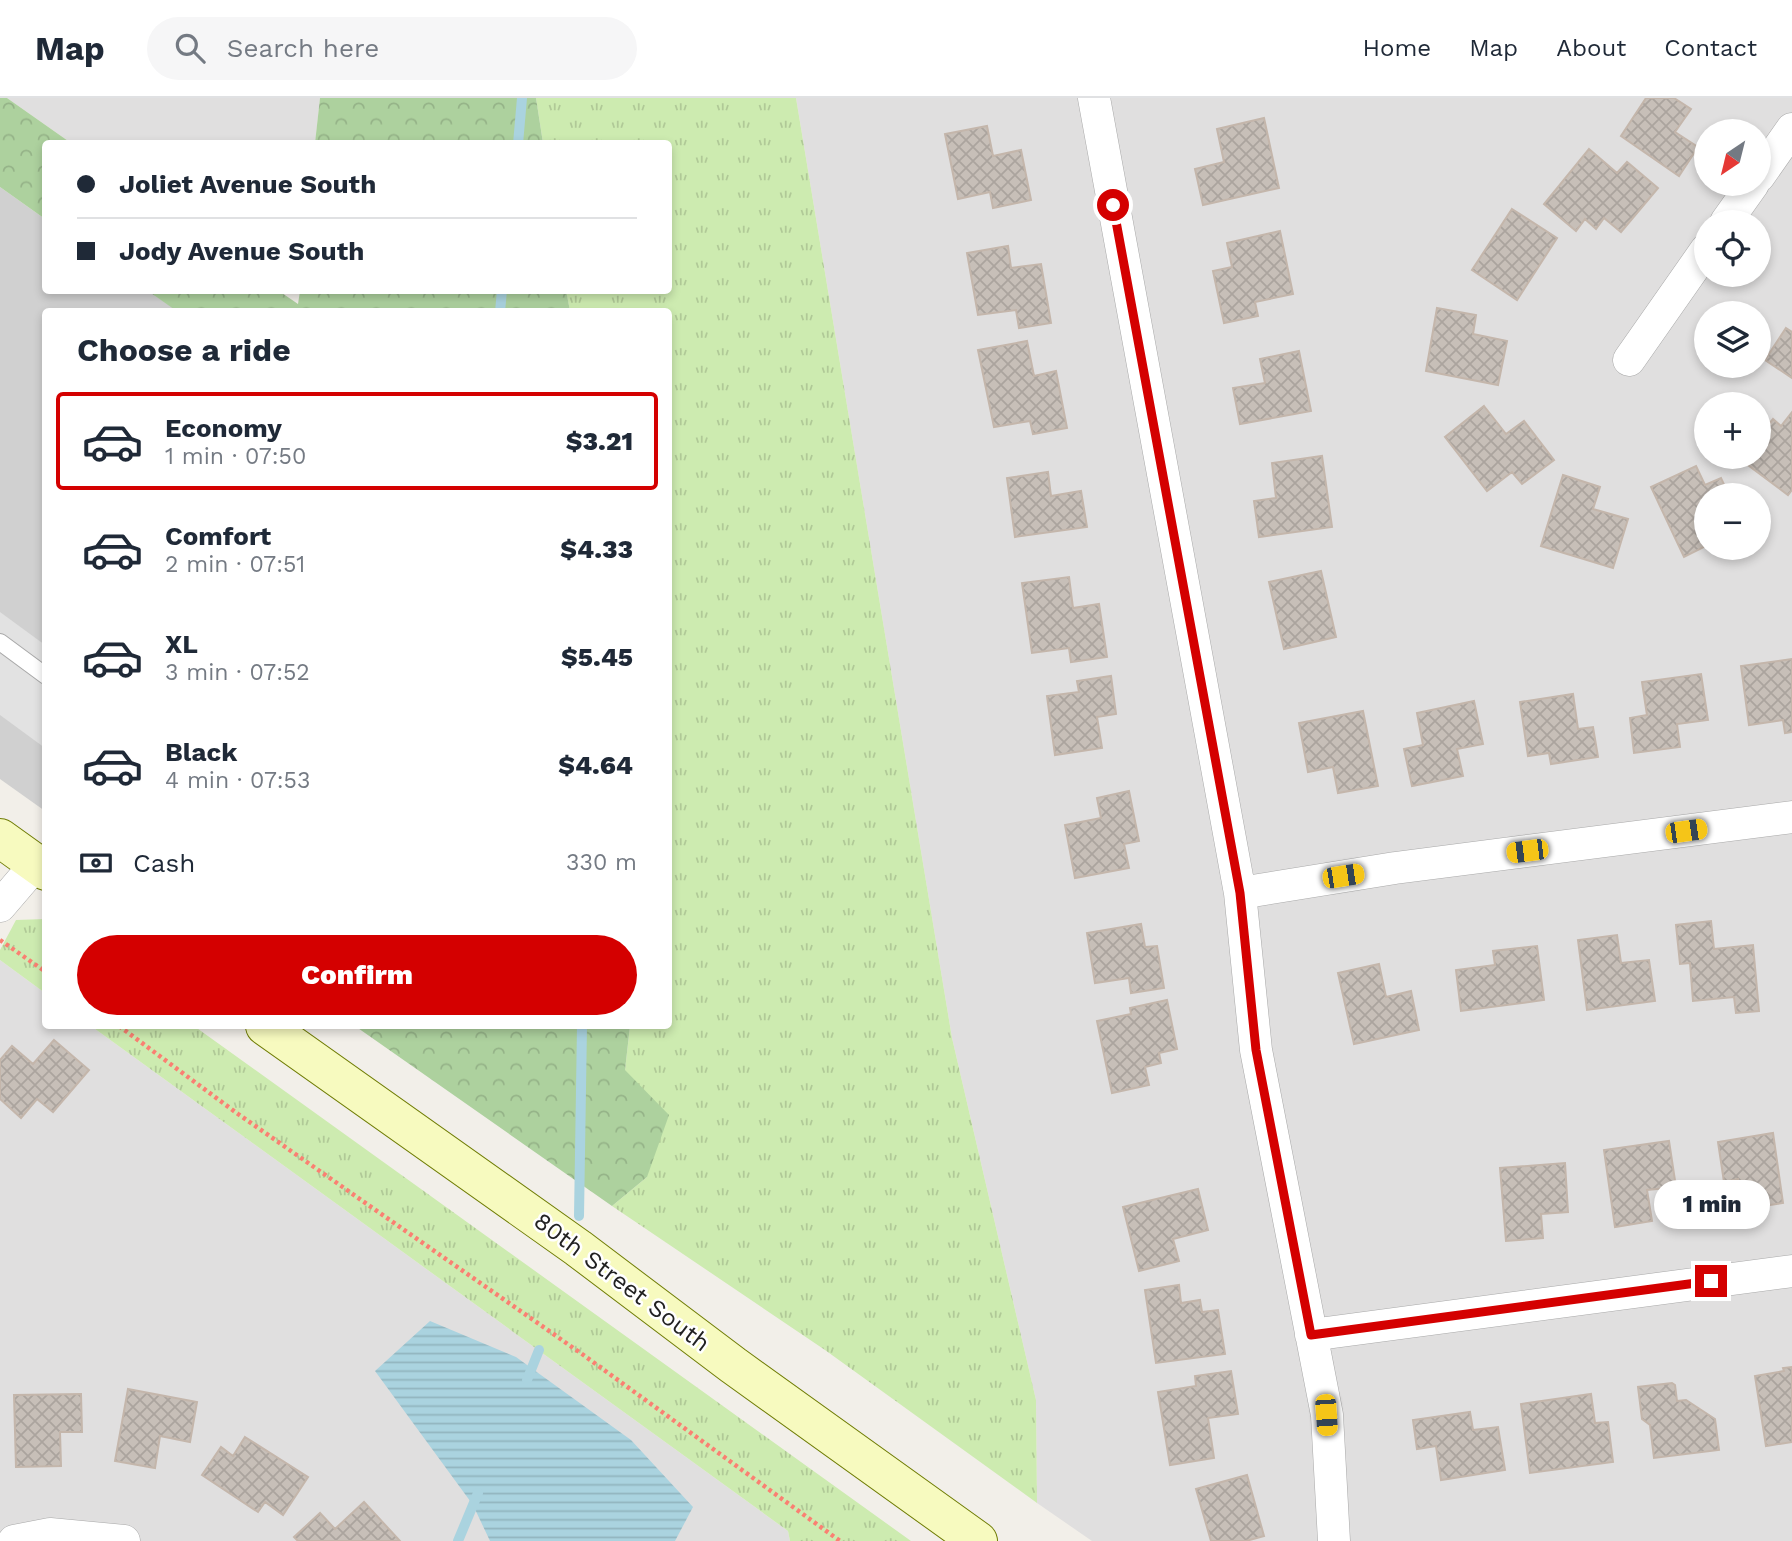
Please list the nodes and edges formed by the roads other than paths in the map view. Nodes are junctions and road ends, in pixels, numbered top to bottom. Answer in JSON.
{"nodes":[{"id":1,"x":1094,"y":98,"type":"edge"},
{"id":2,"x":1792,"y":129,"type":"edge"},
{"id":3,"x":1771,"y":159,"type":"edge"},
{"id":4,"x":1694,"y":267,"type":"edge"},
{"id":5,"x":1629,"y":360,"type":"dead end"},
{"id":6,"x":0,"y":642,"type":"edge"},
{"id":7,"x":42,"y":673,"type":"edge"},
{"id":8,"x":1792,"y":817,"type":"edge"},
{"id":9,"x":0,"y":838,"type":"edge"},
{"id":10,"x":41,"y":867,"type":"edge"},
{"id":11,"x":1240,"y":893,"type":"junction"},
{"id":12,"x":0,"y":906,"type":"edge"},
{"id":13,"x":269,"y":1029,"type":"edge"},
{"id":14,"x":1792,"y":1271,"type":"edge"},
{"id":15,"x":1311,"y":1335,"type":"junction"},
{"id":16,"x":13,"y":1541,"type":"edge"},
{"id":17,"x":124,"y":1541,"type":"edge"},
{"id":18,"x":978,"y":1541,"type":"edge"},
{"id":19,"x":1334,"y":1541,"type":"edge"}],
"edges":[{"from":1,"to":11,"type":"street"},
{"from":2,"to":3,"type":"street"},
{"from":4,"to":5,"type":"street"},
{"from":6,"to":7,"type":"lane"},
{"from":8,"to":11,"type":"street"},
{"from":9,"to":10,"type":"main road"},
{"from":10,"to":12,"type":"street"},
{"from":11,"to":15,"type":"street"},
{"from":13,"to":18,"type":"main road","name":"80th Street South"},
{"from":14,"to":15,"type":"street"},
{"from":15,"to":19,"type":"street"},
{"from":16,"to":17,"type":"street"}]}
